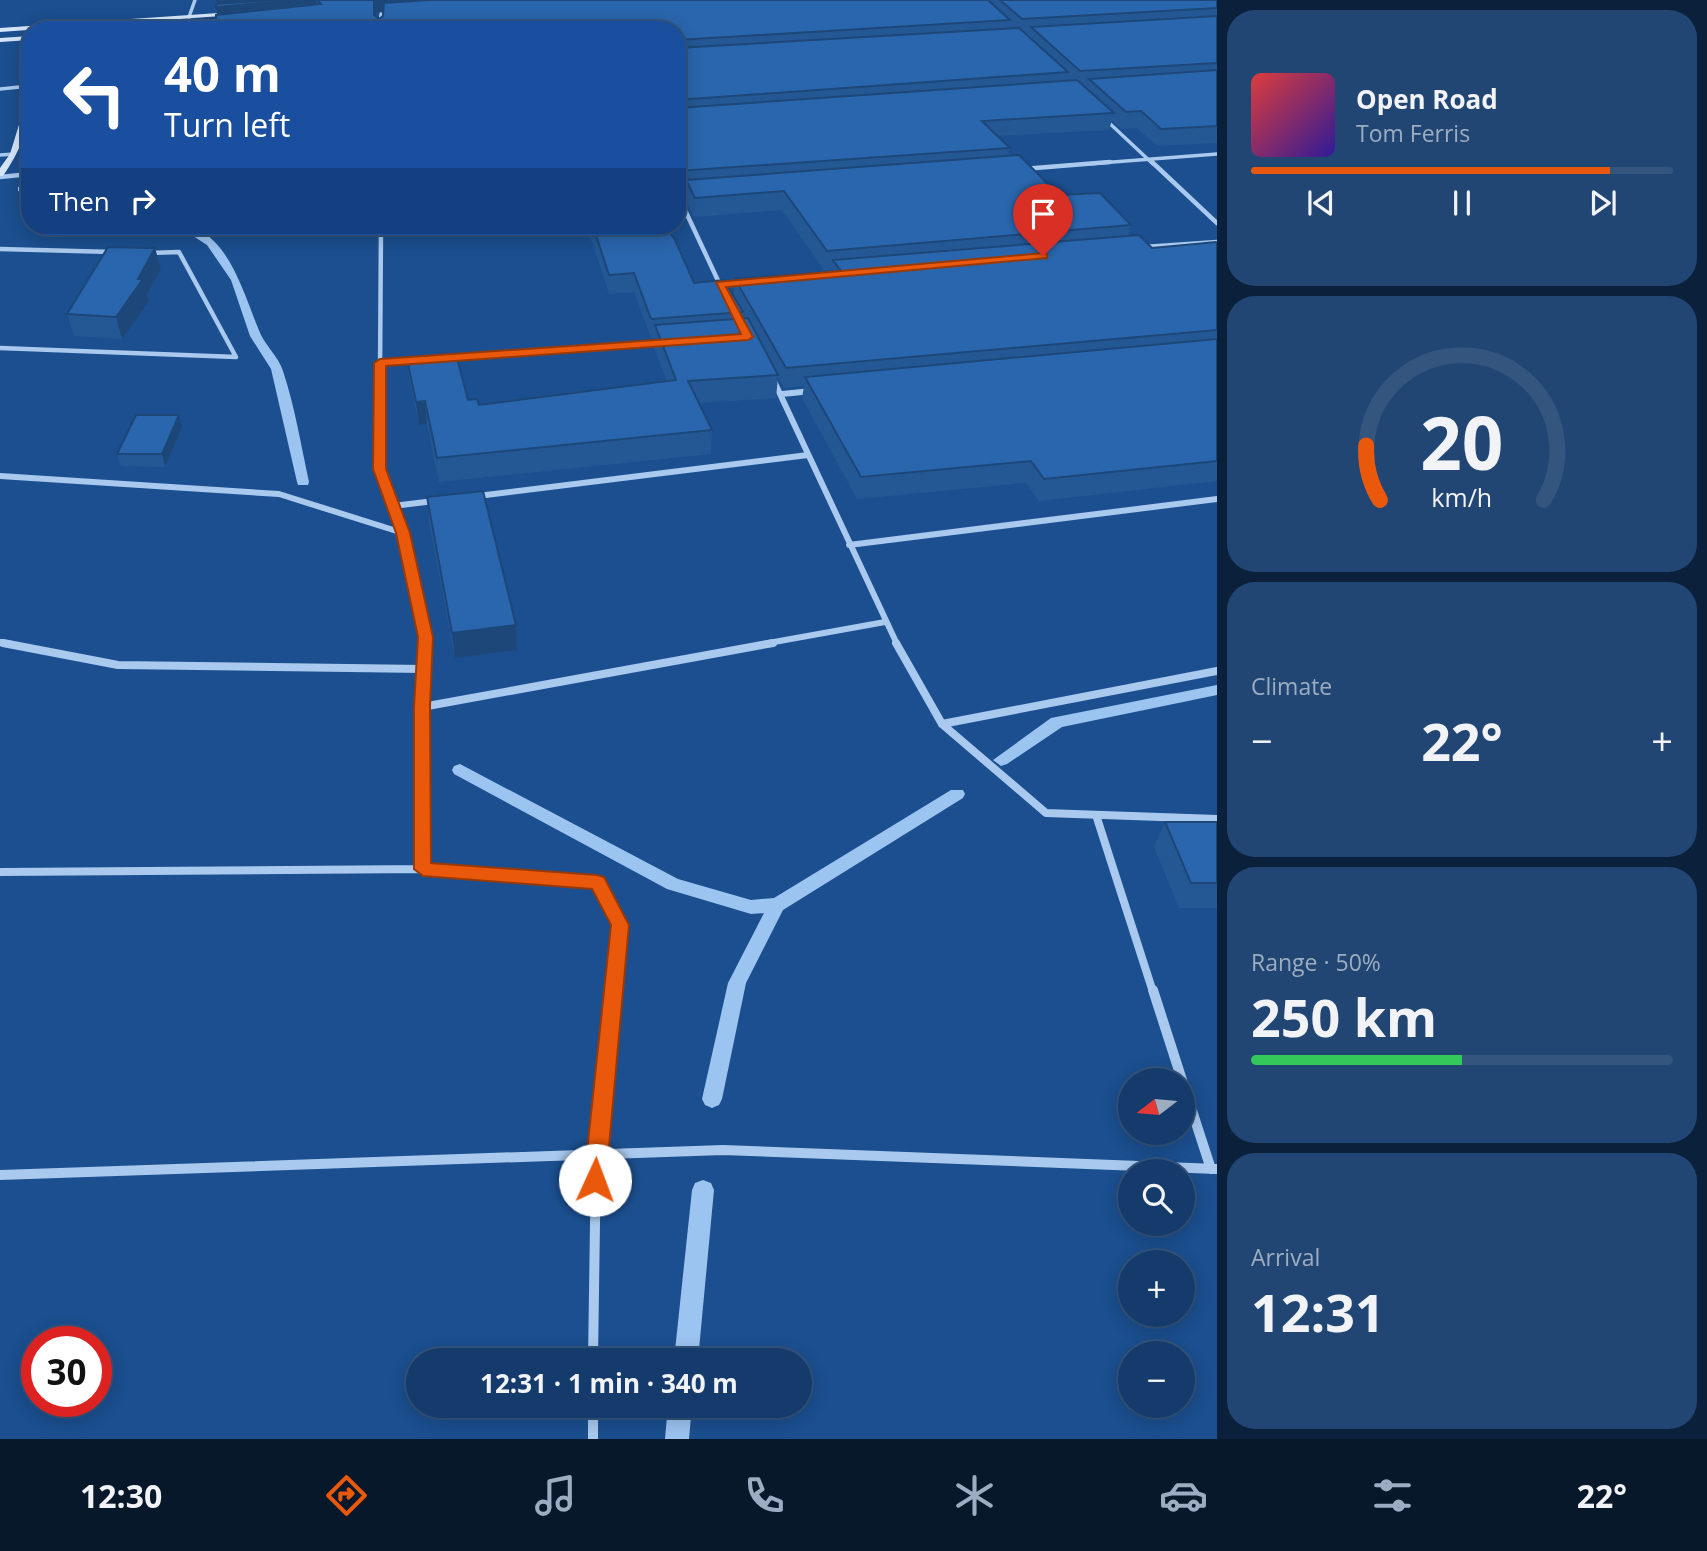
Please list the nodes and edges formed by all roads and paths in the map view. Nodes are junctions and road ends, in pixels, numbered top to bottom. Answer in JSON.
{"nodes":[{"id":1,"x":195,"y":0,"type":"edge"},
{"id":2,"x":380,"y":5,"type":"dead end"},
{"id":3,"x":393,"y":13,"type":"edge"},
{"id":4,"x":243,"y":14,"type":"edge"},
{"id":5,"x":381,"y":14,"type":"junction"},
{"id":6,"x":369,"y":15,"type":"edge"},
{"id":7,"x":188,"y":18,"type":"junction"},
{"id":8,"x":141,"y":21,"type":"edge"},
{"id":9,"x":381,"y":21,"type":"edge"},
{"id":10,"x":21,"y":29,"type":"edge"},
{"id":11,"x":0,"y":30,"type":"edge"},
{"id":12,"x":21,"y":39,"type":"edge"},
{"id":13,"x":0,"y":40,"type":"edge"},
{"id":14,"x":21,"y":87,"type":"edge"},
{"id":15,"x":0,"y":89,"type":"edge"},
{"id":16,"x":1103,"y":116,"type":"edge"},
{"id":17,"x":21,"y":132,"type":"edge"},
{"id":18,"x":14,"y":154,"type":"junction"},
{"id":19,"x":1217,"y":154,"type":"edge"},
{"id":20,"x":0,"y":155,"type":"edge"},
{"id":21,"x":1150,"y":159,"type":"junction"},
{"id":22,"x":1011,"y":170,"type":"edge"},
{"id":23,"x":21,"y":174,"type":"edge"},
{"id":24,"x":0,"y":175,"type":"edge"},
{"id":25,"x":686,"y":194,"type":"edge"},
{"id":26,"x":692,"y":194,"type":"edge"},
{"id":27,"x":686,"y":212,"type":"edge"},
{"id":28,"x":1217,"y":223,"type":"edge"},
{"id":29,"x":381,"y":235,"type":"edge"},
{"id":30,"x":1217,"y":242,"type":"edge"},
{"id":31,"x":1137,"y":248,"type":"edge"},
{"id":32,"x":0,"y":249,"type":"edge"},
{"id":33,"x":122,"y":252,"type":"edge"},
{"id":34,"x":136,"y":253,"type":"edge"},
{"id":35,"x":734,"y":283,"type":"edge"},
{"id":36,"x":720,"y":284,"type":"junction"},
{"id":37,"x":725,"y":295,"type":"edge"},
{"id":38,"x":666,"y":342,"type":"edge"},
{"id":39,"x":0,"y":348,"type":"edge"},
{"id":40,"x":448,"y":358,"type":"edge"},
{"id":41,"x":421,"y":360,"type":"edge"},
{"id":42,"x":380,"y":363,"type":"junction"},
{"id":43,"x":768,"y":371,"type":"edge"},
{"id":44,"x":820,"y":390,"type":"edge"},
{"id":45,"x":782,"y":394,"type":"junction"},
{"id":46,"x":808,"y":455,"type":"junction"},
{"id":47,"x":0,"y":476,"type":"edge"},
{"id":48,"x":463,"y":498,"type":"edge"},
{"id":49,"x":449,"y":499,"type":"edge"},
{"id":50,"x":1217,"y":499,"type":"edge"},
{"id":51,"x":393,"y":506,"type":"junction"},
{"id":52,"x":403,"y":533,"type":"junction"},
{"id":53,"x":849,"y":545,"type":"junction"},
{"id":54,"x":885,"y":622,"type":"junction"},
{"id":55,"x":0,"y":642,"type":"edge"},
{"id":56,"x":424,"y":669,"type":"junction"},
{"id":57,"x":1217,"y":671,"type":"edge"},
{"id":58,"x":422,"y":707,"type":"junction"},
{"id":59,"x":942,"y":724,"type":"junction"},
{"id":60,"x":1096,"y":815,"type":"junction"},
{"id":61,"x":1217,"y":819,"type":"edge"},
{"id":62,"x":423,"y":869,"type":"junction"},
{"id":63,"x":0,"y":872,"type":"edge"},
{"id":64,"x":1178,"y":1068,"type":"edge"},
{"id":65,"x":1195,"y":1117,"type":"edge"},
{"id":66,"x":596,"y":1155,"type":"junction"},
{"id":67,"x":1214,"y":1169,"type":"edge"},
{"id":68,"x":0,"y":1175,"type":"edge"},
{"id":69,"x":593,"y":1348,"type":"edge"},
{"id":70,"x":593,"y":1418,"type":"edge"},
{"id":71,"x":593,"y":1439,"type":"edge"}],
"edges":[{"from":1,"to":7,"type":"street"},
{"from":2,"to":5,"type":"street"},
{"from":3,"to":5,"type":"street"},
{"from":4,"to":7,"type":"street"},
{"from":5,"to":6,"type":"street"},
{"from":5,"to":9,"type":"street"},
{"from":7,"to":8,"type":"street"},
{"from":10,"to":11,"type":"street"},
{"from":12,"to":13,"type":"street"},
{"from":14,"to":15,"type":"street"},
{"from":16,"to":21,"type":"street"},
{"from":17,"to":18,"type":"street"},
{"from":18,"to":20,"type":"street"},
{"from":18,"to":24,"type":"street"},
{"from":19,"to":21,"type":"street"},
{"from":21,"to":22,"type":"street"},
{"from":21,"to":28,"type":"street"},
{"from":23,"to":24,"type":"street"},
{"from":25,"to":26,"type":"street"},
{"from":27,"to":36,"type":"street"},
{"from":29,"to":42,"type":"street"},
{"from":30,"to":31,"type":"street"},
{"from":32,"to":33,"type":"street"},
{"from":34,"to":39,"type":"street"},
{"from":35,"to":36,"type":"street"},
{"from":36,"to":37,"type":"street"},
{"from":38,"to":40,"type":"street"},
{"from":41,"to":42,"type":"street"},
{"from":42,"to":51,"type":"street"},
{"from":43,"to":45,"type":"street"},
{"from":44,"to":45,"type":"street"},
{"from":45,"to":46,"type":"street"},
{"from":46,"to":48,"type":"street"},
{"from":46,"to":53,"type":"street"},
{"from":47,"to":52,"type":"street"},
{"from":49,"to":51,"type":"street"},
{"from":50,"to":53,"type":"street"},
{"from":51,"to":52,"type":"street"},
{"from":52,"to":56,"type":"street"},
{"from":53,"to":54,"type":"street"},
{"from":54,"to":58,"type":"street"},
{"from":54,"to":59,"type":"street"},
{"from":55,"to":56,"type":"street"},
{"from":56,"to":58,"type":"street"},
{"from":57,"to":59,"type":"street"},
{"from":58,"to":62,"type":"street"},
{"from":59,"to":60,"type":"street"},
{"from":60,"to":61,"type":"street"},
{"from":60,"to":64,"type":"street"},
{"from":62,"to":63,"type":"street"},
{"from":62,"to":66,"type":"street"},
{"from":65,"to":67,"type":"street"},
{"from":66,"to":67,"type":"street"},
{"from":66,"to":68,"type":"street"},
{"from":66,"to":69,"type":"street"},
{"from":70,"to":71,"type":"street"}]}
